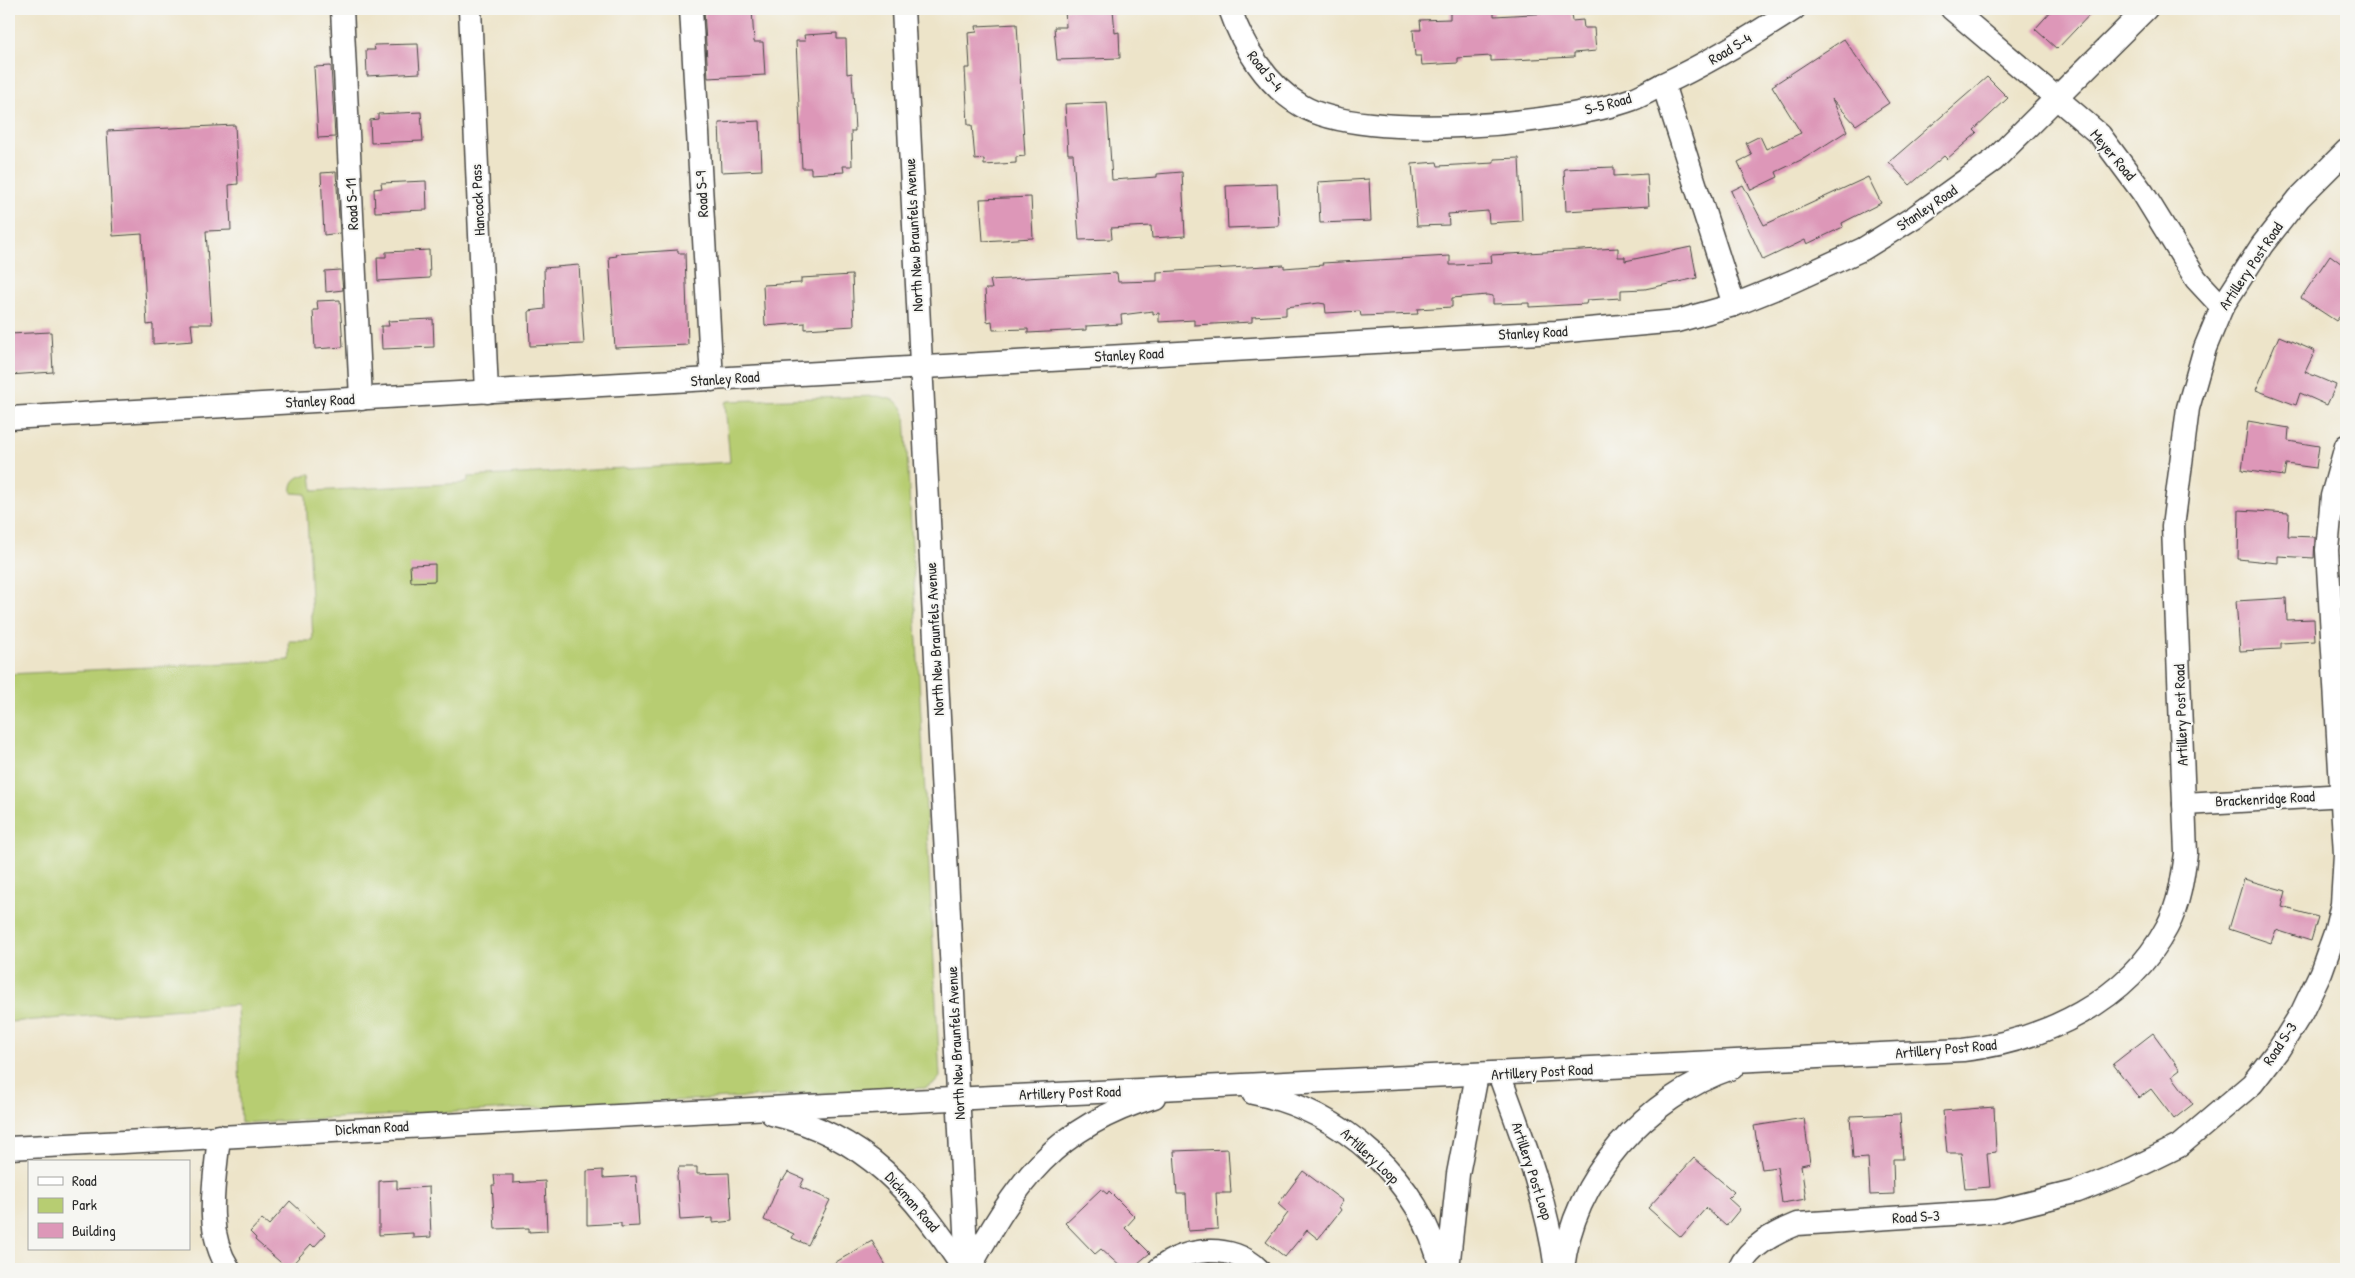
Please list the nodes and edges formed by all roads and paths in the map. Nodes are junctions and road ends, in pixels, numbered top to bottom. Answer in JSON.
{"nodes":[{"id":1,"x":342,"y":9,"type":"edge"},
{"id":2,"x":470,"y":9,"type":"edge"},
{"id":3,"x":691,"y":9,"type":"edge"},
{"id":4,"x":903,"y":9,"type":"edge"},
{"id":5,"x":1230,"y":9,"type":"edge"},
{"id":6,"x":1794,"y":9,"type":"edge"},
{"id":7,"x":1952,"y":9,"type":"edge"},
{"id":8,"x":2146,"y":9,"type":"edge"},
{"id":9,"x":1663,"y":84,"type":"junction"},
{"id":10,"x":2057,"y":99,"type":"junction"},
{"id":11,"x":1321,"y":115,"type":"joint"},
{"id":12,"x":2346,"y":151,"type":"edge"},
{"id":13,"x":1734,"y":305,"type":"junction"},
{"id":14,"x":2222,"y":307,"type":"junction"},
{"id":15,"x":921,"y":366,"type":"junction"},
{"id":16,"x":712,"y":380,"type":"junction"},
{"id":17,"x":487,"y":392,"type":"junction"},
{"id":18,"x":361,"y":399,"type":"junction"},
{"id":19,"x":9,"y":418,"type":"edge"},
{"id":20,"x":2346,"y":446,"type":"edge"},
{"id":21,"x":2339,"y":496,"type":"edge"},
{"id":22,"x":2342,"y":728,"type":"edge"},
{"id":23,"x":2343,"y":795,"type":"edge"},
{"id":24,"x":2184,"y":804,"type":"junction"},
{"id":25,"x":1754,"y":1061,"type":"junction"},
{"id":26,"x":1488,"y":1075,"type":"junction"},
{"id":27,"x":1223,"y":1087,"type":"junction"},
{"id":28,"x":1182,"y":1089,"type":"junction"},
{"id":29,"x":959,"y":1098,"type":"junction"},
{"id":30,"x":736,"y":1109,"type":"junction"},
{"id":31,"x":219,"y":1136,"type":"junction"},
{"id":32,"x":9,"y":1148,"type":"edge"},
{"id":33,"x":228,"y":1269,"type":"edge"},
{"id":34,"x":967,"y":1269,"type":"edge"},
{"id":35,"x":1160,"y":1269,"type":"edge"},
{"id":36,"x":1258,"y":1269,"type":"edge"},
{"id":37,"x":1441,"y":1269,"type":"edge"},
{"id":38,"x":1448,"y":1269,"type":"edge"},
{"id":39,"x":1556,"y":1269,"type":"edge"},
{"id":40,"x":1563,"y":1269,"type":"edge"},
{"id":41,"x":1739,"y":1269,"type":"edge"}],
"edges":[{"from":1,"to":18,"type":"street","name":"Road S-11"},
{"from":2,"to":17,"type":"street","name":"Hancock Pass"},
{"from":3,"to":16,"type":"street","name":"Road S-9"},
{"from":4,"to":15,"type":"street","name":"North New Braunfels Avenue"},
{"from":5,"to":11,"type":"street","name":"Road S-4"},
{"from":6,"to":9,"type":"street","name":"Road S-4"},
{"from":7,"to":10,"type":"street","name":"Meyer Road"},
{"from":8,"to":10,"type":"street","name":"Stanley Road"},
{"from":9,"to":11,"type":"street","name":"S-5 Road"},
{"from":9,"to":13,"type":"street"},
{"from":10,"to":13,"type":"street","name":"Stanley Road"},
{"from":10,"to":14,"type":"street","name":"Meyer Road"},
{"from":12,"to":14,"type":"street","name":"Artillery Post Road"},
{"from":13,"to":15,"type":"street","name":"Stanley Road"},
{"from":14,"to":24,"type":"street","name":"Artillery Post Road"},
{"from":15,"to":16,"type":"street","name":"Stanley Road"},
{"from":15,"to":29,"type":"street","name":"North New Braunfels Avenue"},
{"from":16,"to":17,"type":"street","name":"Stanley Road"},
{"from":17,"to":18,"type":"street","name":"Stanley Road"},
{"from":18,"to":19,"type":"street","name":"Stanley Road"},
{"from":20,"to":21,"type":"street","name":"Road S-3"},
{"from":21,"to":22,"type":"street","name":"Road S-3"},
{"from":22,"to":23,"type":"street","name":"Road S-3"},
{"from":23,"to":24,"type":"street","name":"Brackenridge Road"},
{"from":23,"to":41,"type":"street","name":"Road S-3"},
{"from":24,"to":25,"type":"street","name":"Artillery Post Road"},
{"from":25,"to":26,"type":"street","name":"Artillery Post Road"},
{"from":25,"to":40,"type":"street"},
{"from":26,"to":27,"type":"street","name":"Artillery Post Road"},
{"from":26,"to":38,"type":"street"},
{"from":26,"to":39,"type":"street","name":"Artillery Post Loop"},
{"from":27,"to":28,"type":"street","name":"Artillery Post Road"},
{"from":27,"to":37,"type":"street","name":"Artillery Loop"},
{"from":28,"to":29,"type":"street","name":"Artillery Post Road"},
{"from":28,"to":34,"type":"street","name":"Artillery Post Road"},
{"from":29,"to":30,"type":"street","name":"Dickman Road"},
{"from":29,"to":34,"type":"street","name":"North New Braunfels Avenue"},
{"from":30,"to":31,"type":"street","name":"Dickman Road"},
{"from":30,"to":34,"type":"street","name":"Dickman Road"},
{"from":31,"to":32,"type":"street","name":"Dickman Road"},
{"from":31,"to":33,"type":"street"},
{"from":35,"to":36,"type":"street"}]}
